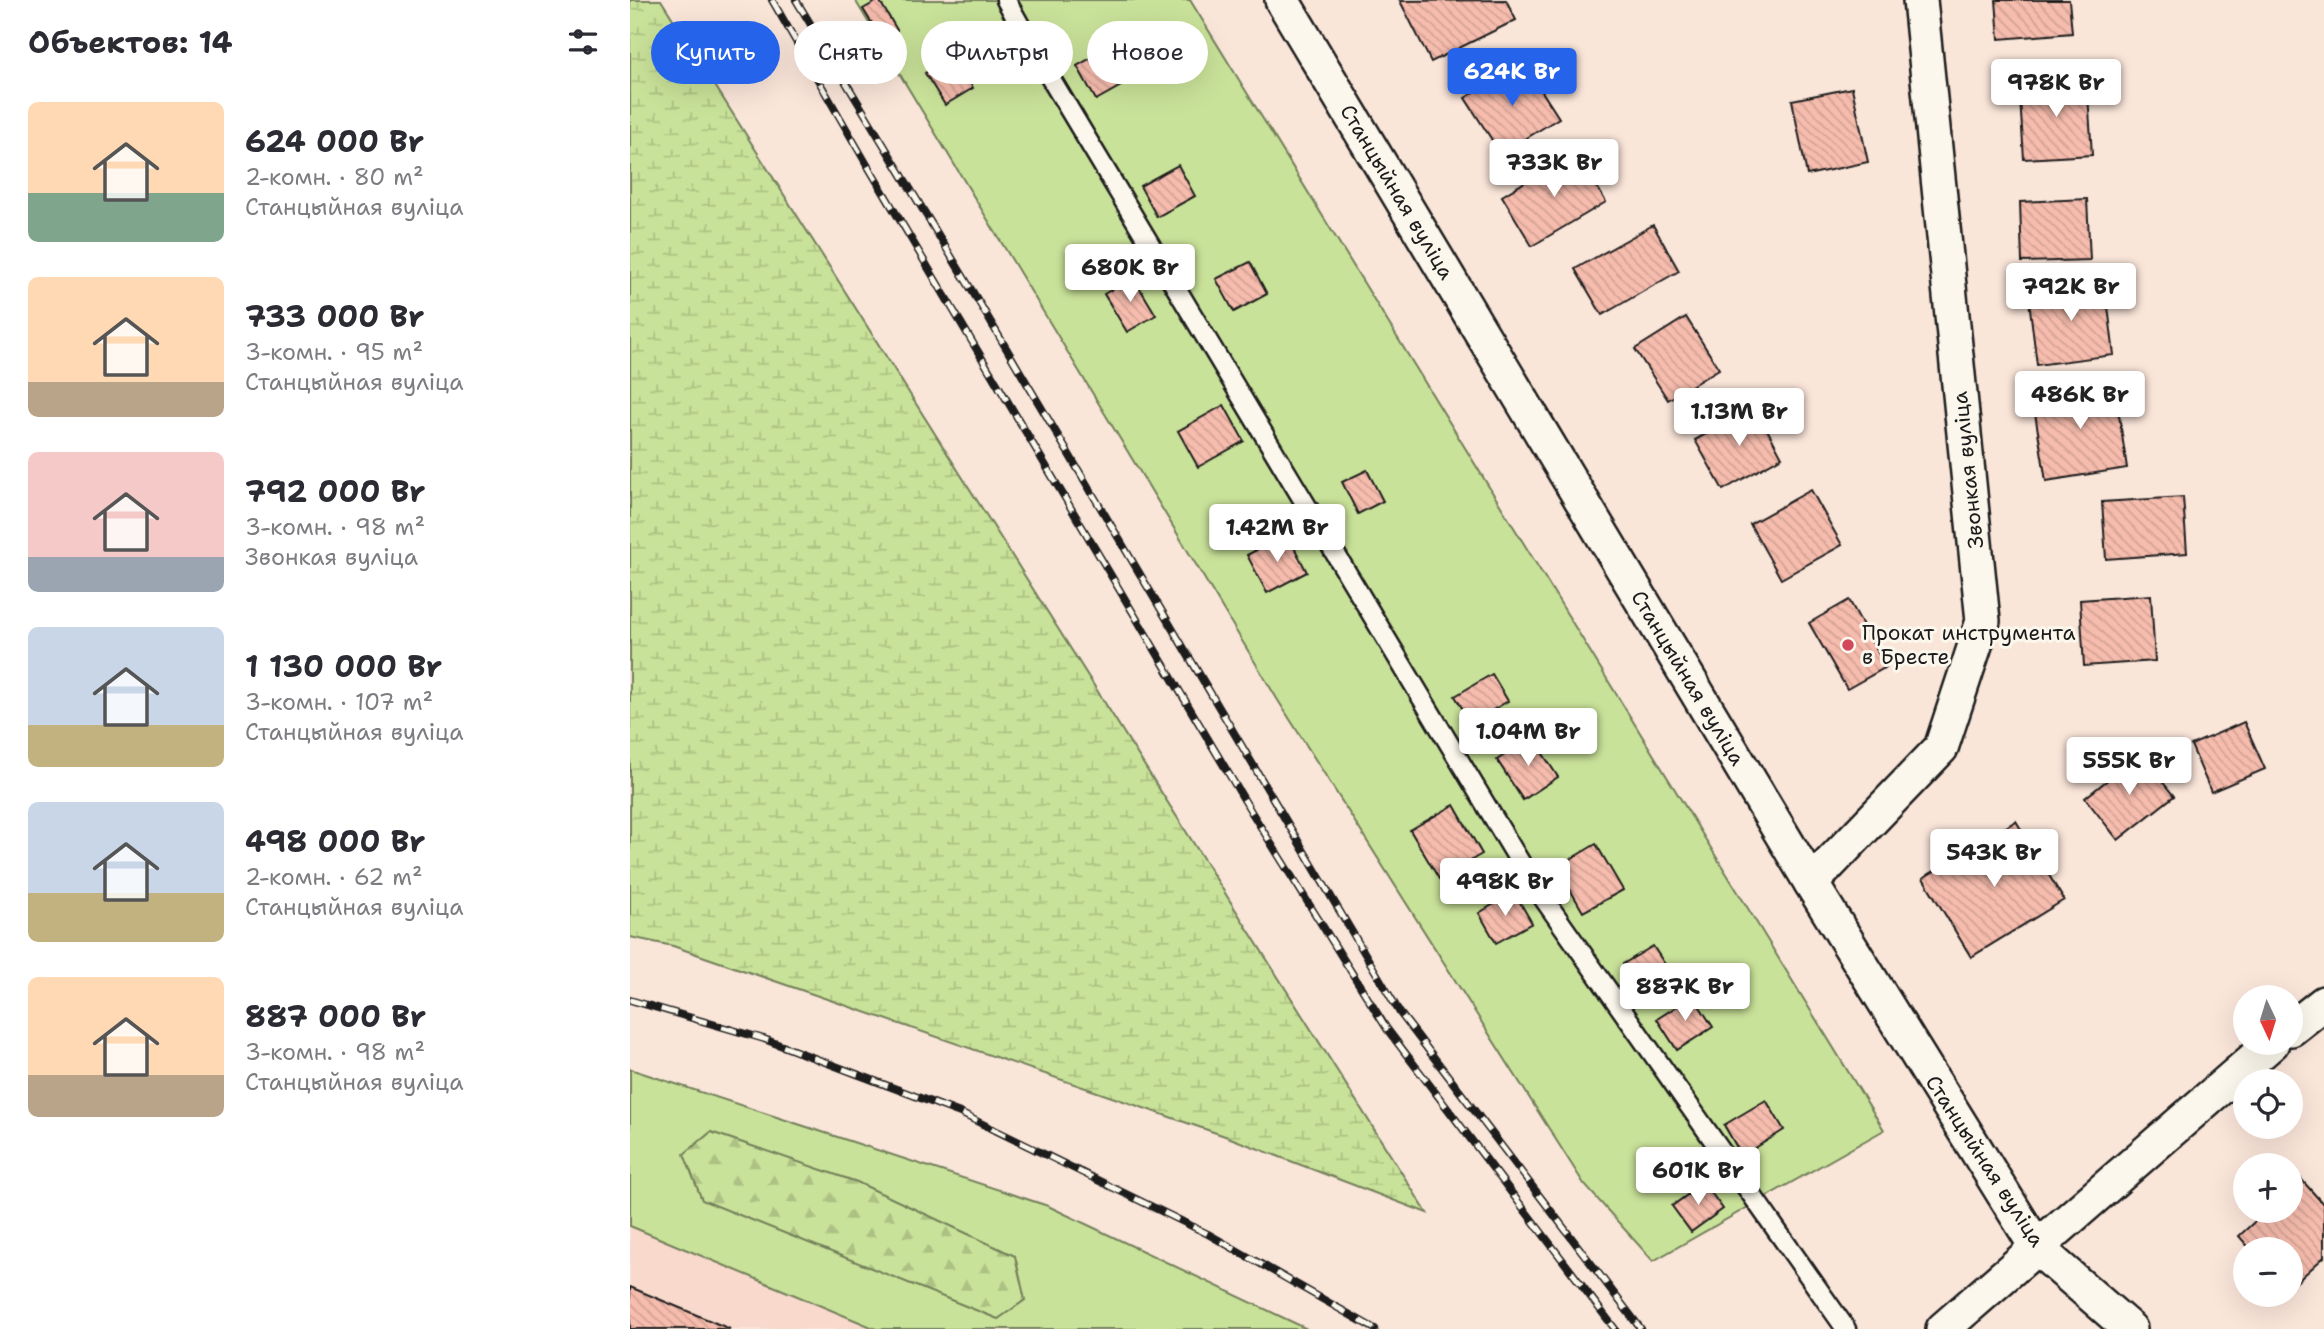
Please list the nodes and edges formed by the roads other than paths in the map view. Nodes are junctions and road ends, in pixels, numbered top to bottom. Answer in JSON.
{"nodes":[{"id":1,"x":1006,"y":0,"type":"edge"},
{"id":2,"x":1282,"y":0,"type":"edge"},
{"id":3,"x":1920,"y":0,"type":"edge"},
{"id":4,"x":1811,"y":883,"type":"junction"},
{"id":5,"x":2324,"y":1003,"type":"edge"},
{"id":6,"x":2303,"y":1020,"type":"edge"},
{"id":7,"x":2258,"y":1055,"type":"edge"},
{"id":8,"x":2037,"y":1248,"type":"junction"},
{"id":9,"x":1846,"y":1329,"type":"edge"},
{"id":10,"x":1943,"y":1329,"type":"edge"},
{"id":11,"x":2130,"y":1329,"type":"edge"}],
"edges":[{"from":1,"to":9,"type":"lane"},
{"from":2,"to":4,"type":"street","name":"Станцыйная вуліца"},
{"from":3,"to":4,"type":"street","name":"Звонкая вуліца"},
{"from":4,"to":8,"type":"street","name":"Станцыйная вуліца"},
{"from":5,"to":6,"type":"street"},
{"from":7,"to":8,"type":"street"},
{"from":8,"to":10,"type":"street"},
{"from":8,"to":11,"type":"street","name":"Станцыйная вуліца"}]}
